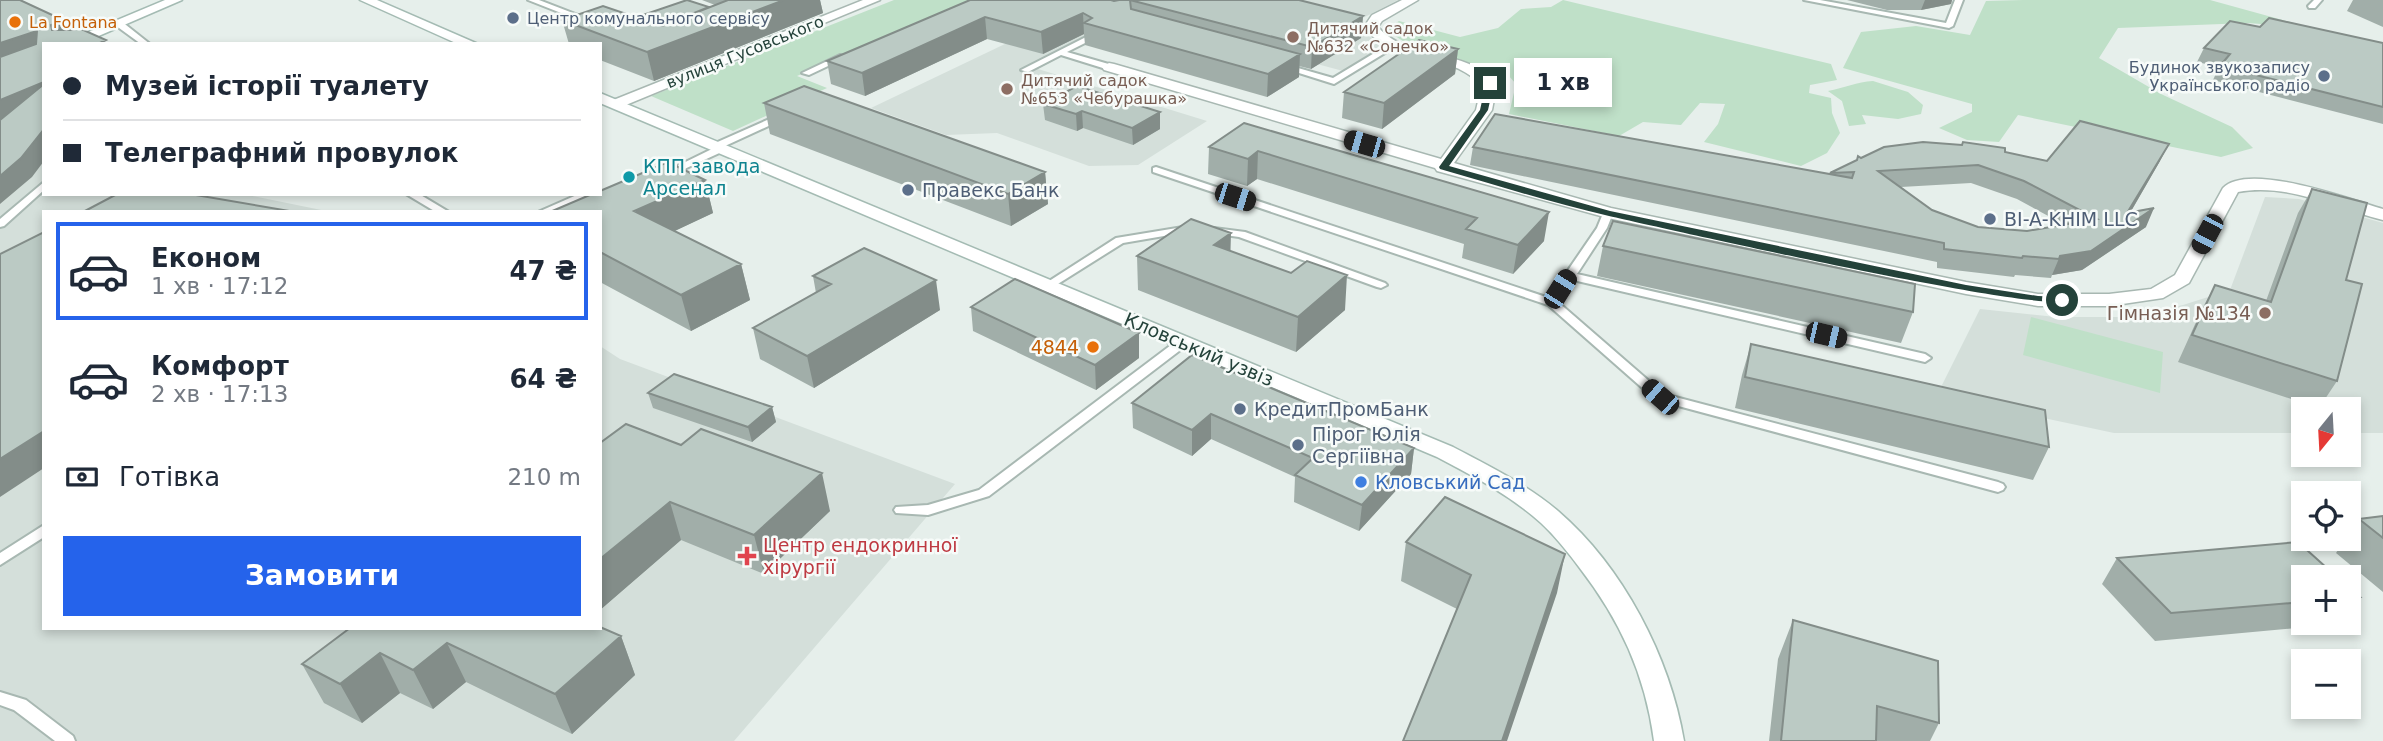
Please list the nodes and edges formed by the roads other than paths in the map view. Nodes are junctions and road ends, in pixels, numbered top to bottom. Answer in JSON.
{"nodes":[{"id":1,"x":176,"y":0,"type":"edge"},
{"id":2,"x":366,"y":0,"type":"edge"},
{"id":3,"x":532,"y":0,"type":"edge"},
{"id":4,"x":1412,"y":0,"type":"edge"},
{"id":5,"x":1808,"y":0,"type":"edge"},
{"id":6,"x":1959,"y":0,"type":"edge"},
{"id":7,"x":869,"y":1,"type":"edge"},
{"id":8,"x":118,"y":23,"type":"junction"},
{"id":9,"x":602,"y":26,"type":"edge"},
{"id":10,"x":1086,"y":39,"type":"edge"},
{"id":11,"x":72,"y":42,"type":"edge"},
{"id":12,"x":143,"y":42,"type":"edge"},
{"id":13,"x":466,"y":42,"type":"edge"},
{"id":14,"x":1394,"y":45,"type":"junction"},
{"id":15,"x":858,"y":51,"type":"edge"},
{"id":16,"x":1060,"y":52,"type":"junction"},
{"id":17,"x":1276,"y":65,"type":"edge"},
{"id":18,"x":1109,"y":67,"type":"joint"},
{"id":19,"x":1025,"y":70,"type":"dead end"},
{"id":20,"x":806,"y":73,"type":"dead end"},
{"id":21,"x":608,"y":101,"type":"edge"},
{"id":22,"x":793,"y":111,"type":"edge"},
{"id":23,"x":720,"y":147,"type":"junction"},
{"id":24,"x":1443,"y":167,"type":"junction"},
{"id":25,"x":1156,"y":170,"type":"dead end"},
{"id":26,"x":656,"y":178,"type":"edge"},
{"id":27,"x":42,"y":187,"type":"edge"},
{"id":28,"x":415,"y":196,"type":"edge"},
{"id":29,"x":584,"y":196,"type":"edge"},
{"id":30,"x":584,"y":196,"type":"edge"},
{"id":31,"x":602,"y":196,"type":"edge"},
{"id":32,"x":602,"y":196,"type":"edge"},
{"id":33,"x":612,"y":196,"type":"edge"},
{"id":34,"x":440,"y":210,"type":"edge"},
{"id":35,"x":548,"y":210,"type":"edge"},
{"id":36,"x":1608,"y":213,"type":"junction"},
{"id":37,"x":2383,"y":215,"type":"edge"},
{"id":38,"x":0,"y":224,"type":"edge"},
{"id":39,"x":1569,"y":276,"type":"junction"},
{"id":40,"x":1049,"y":285,"type":"junction"},
{"id":41,"x":1381,"y":285,"type":"dead end"},
{"id":42,"x":1552,"y":303,"type":"junction"},
{"id":43,"x":1183,"y":342,"type":"junction"},
{"id":44,"x":1925,"y":358,"type":"dead end"},
{"id":45,"x":1998,"y":487,"type":"dead end"},
{"id":46,"x":901,"y":510,"type":"dead end"},
{"id":47,"x":42,"y":531,"type":"edge"},
{"id":48,"x":0,"y":560,"type":"edge"},
{"id":49,"x":0,"y":698,"type":"edge"},
{"id":50,"x":67,"y":741,"type":"edge"},
{"id":51,"x":1669,"y":741,"type":"edge"}],
"edges":[{"from":1,"to":8,"type":"street"},
{"from":2,"to":13,"type":"street"},
{"from":3,"to":9,"type":"lane"},
{"from":4,"to":14,"type":"street"},
{"from":5,"to":6,"type":"lane"},
{"from":7,"to":21,"type":"street","name":"вулиця Гусовського"},
{"from":8,"to":11,"type":"street"},
{"from":8,"to":12,"type":"lane"},
{"from":10,"to":16,"type":"lane"},
{"from":14,"to":17,"type":"lane"},
{"from":14,"to":24,"type":"street"},
{"from":15,"to":20,"type":"lane"},
{"from":16,"to":18,"type":"lane"},
{"from":16,"to":19,"type":"lane"},
{"from":18,"to":24,"type":"street"},
{"from":21,"to":23,"type":"street","name":"Кловський узвіз"},
{"from":22,"to":23,"type":"lane"},
{"from":23,"to":26,"type":"lane"},
{"from":23,"to":40,"type":"street","name":"Кловський узвіз"},
{"from":24,"to":36,"type":"street"},
{"from":25,"to":42,"type":"lane"},
{"from":27,"to":38,"type":"lane"},
{"from":28,"to":34,"type":"lane"},
{"from":29,"to":32,"type":"lane"},
{"from":30,"to":35,"type":"lane"},
{"from":31,"to":33,"type":"lane"},
{"from":36,"to":37,"type":"street"},
{"from":36,"to":39,"type":"lane"},
{"from":39,"to":42,"type":"lane"},
{"from":39,"to":44,"type":"lane"},
{"from":40,"to":41,"type":"lane"},
{"from":40,"to":43,"type":"street","name":"Кловський узвіз"},
{"from":42,"to":45,"type":"lane"},
{"from":43,"to":46,"type":"lane"},
{"from":43,"to":51,"type":"street","name":"Кловський узвіз"},
{"from":47,"to":48,"type":"lane"},
{"from":49,"to":50,"type":"lane"}]}
